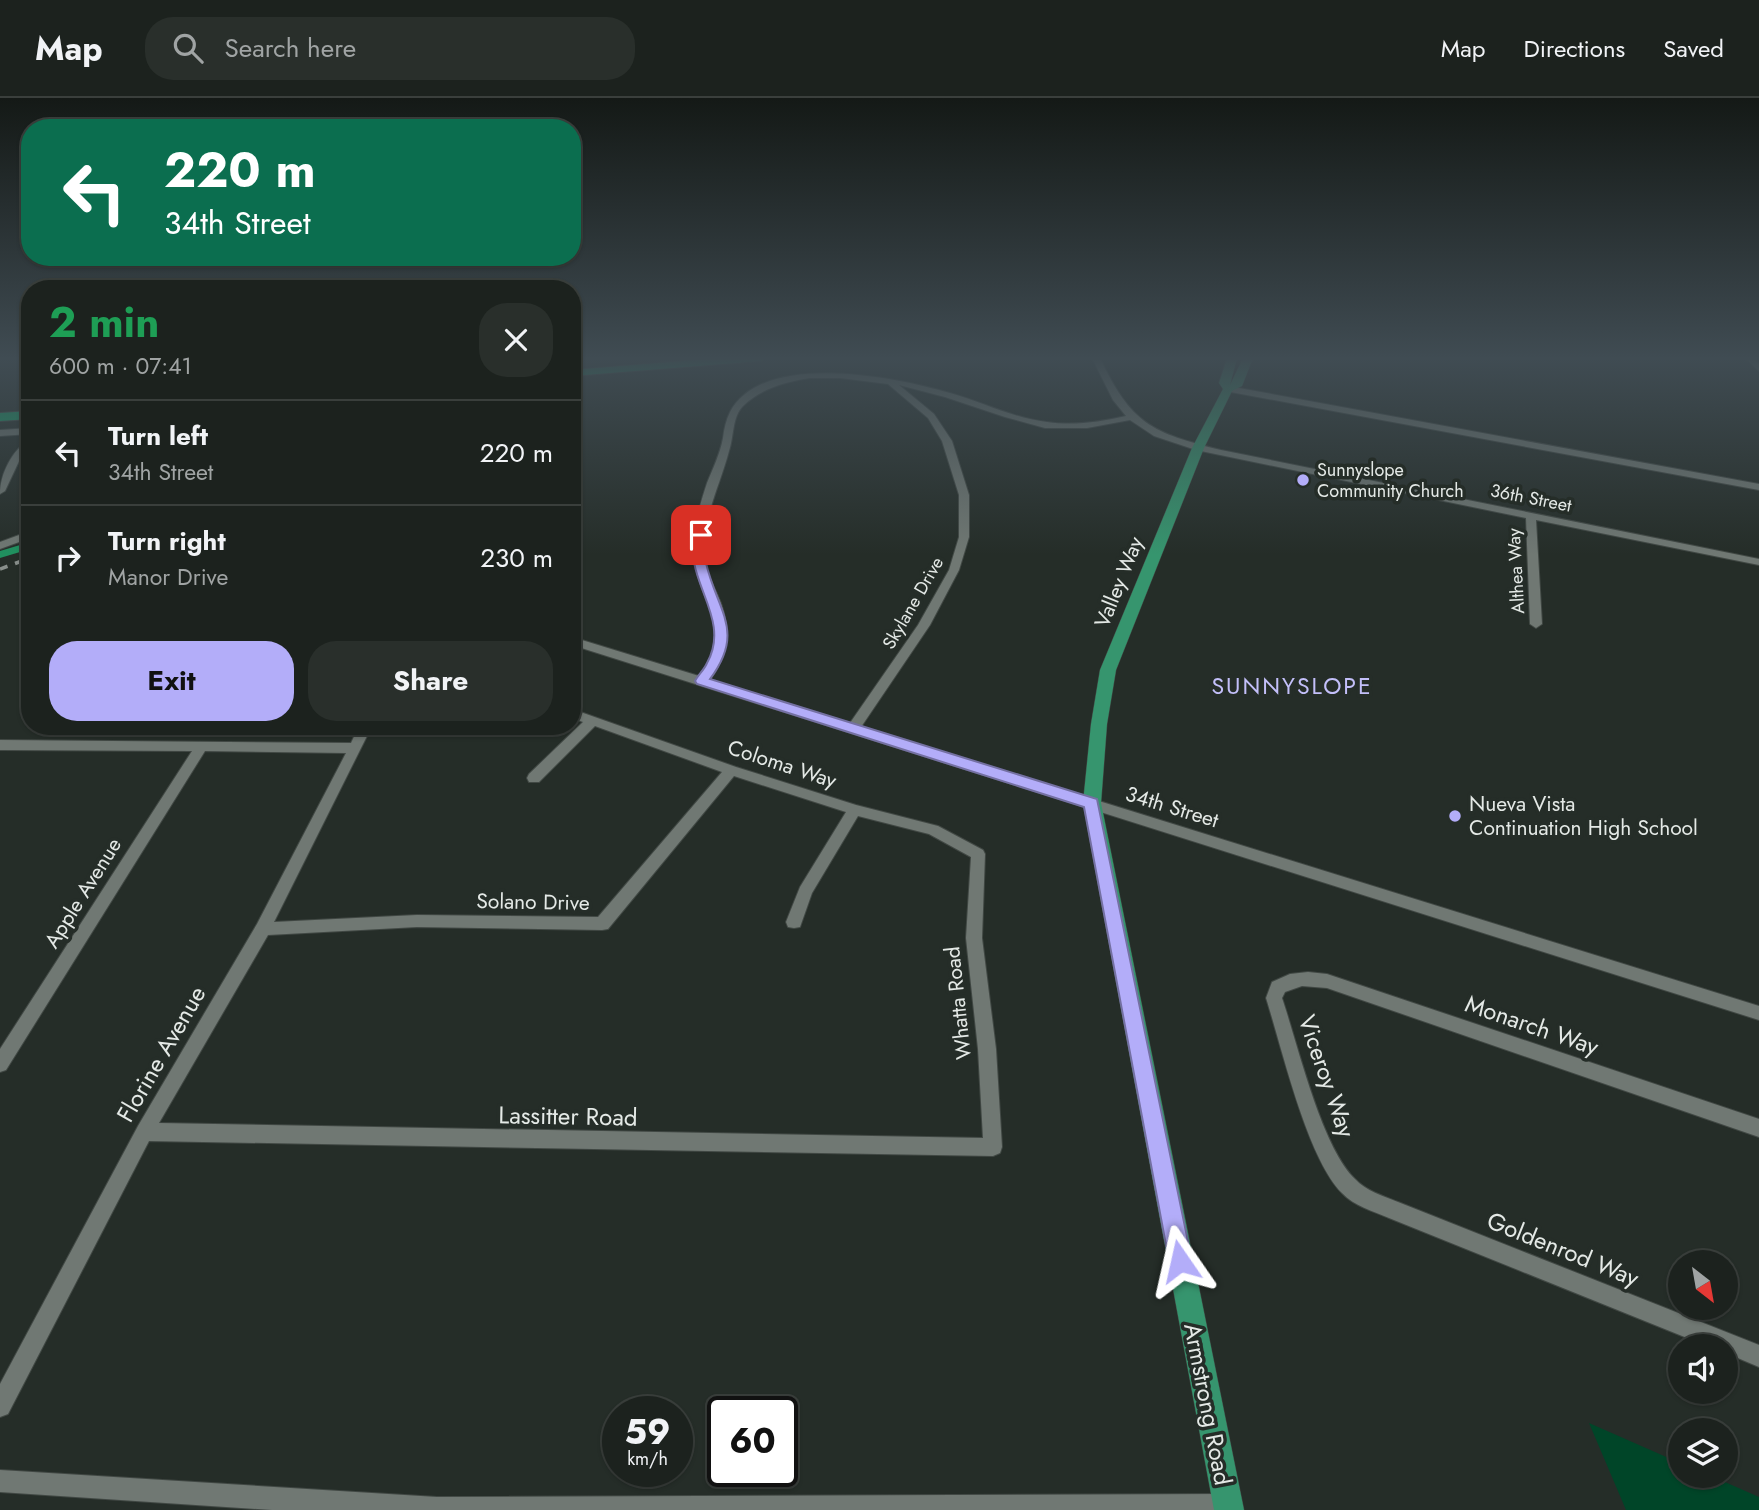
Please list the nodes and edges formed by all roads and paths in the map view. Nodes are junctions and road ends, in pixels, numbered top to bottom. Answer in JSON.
{"nodes":[{"id":1,"x":732,"y":424,"type":"edge"},
{"id":2,"x":935,"y":424,"type":"edge"},
{"id":3,"x":1044,"y":424,"type":"edge"},
{"id":4,"x":1097,"y":424,"type":"edge"},
{"id":5,"x":1138,"y":424,"type":"edge"},
{"id":6,"x":1210,"y":424,"type":"edge"},
{"id":7,"x":1417,"y":424,"type":"edge"},
{"id":8,"x":21,"y":431,"type":"edge"},
{"id":9,"x":0,"y":433,"type":"edge"},
{"id":10,"x":1198,"y":448,"type":"junction"},
{"id":11,"x":21,"y":452,"type":"edge"},
{"id":12,"x":1759,"y":487,"type":"edge"},
{"id":13,"x":0,"y":491,"type":"edge"},
{"id":14,"x":1531,"y":516,"type":"junction"},
{"id":15,"x":21,"y":538,"type":"edge"},
{"id":16,"x":0,"y":546,"type":"edge"},
{"id":17,"x":1759,"y":562,"type":"edge"},
{"id":18,"x":1536,"y":624,"type":"dead end"},
{"id":19,"x":581,"y":644,"type":"edge"},
{"id":20,"x":702,"y":681,"type":"junction"},
{"id":21,"x":581,"y":716,"type":"edge"},
{"id":22,"x":593,"y":720,"type":"junction"},
{"id":23,"x":853,"y":728,"type":"junction"},
{"id":24,"x":581,"y":732,"type":"edge"},
{"id":25,"x":361,"y":735,"type":"edge"},
{"id":26,"x":578,"y":735,"type":"edge"},
{"id":27,"x":0,"y":745,"type":"edge"},
{"id":28,"x":202,"y":746,"type":"junction"},
{"id":29,"x":354,"y":748,"type":"junction"},
{"id":30,"x":732,"y":770,"type":"junction"},
{"id":31,"x":534,"y":778,"type":"dead end"},
{"id":32,"x":1092,"y":803,"type":"junction"},
{"id":33,"x":855,"y":810,"type":"junction"},
{"id":34,"x":978,"y":854,"type":"joint"},
{"id":35,"x":794,"y":922,"type":"dead end"},
{"id":36,"x":263,"y":929,"type":"junction"},
{"id":37,"x":1288,"y":981,"type":"joint"},
{"id":38,"x":1759,"y":1013,"type":"edge"},
{"id":39,"x":0,"y":1063,"type":"edge"},
{"id":40,"x":1759,"y":1128,"type":"edge"},
{"id":41,"x":144,"y":1132,"type":"junction"},
{"id":42,"x":993,"y":1147,"type":"joint"},
{"id":43,"x":1349,"y":1187,"type":"joint"},
{"id":44,"x":1759,"y":1356,"type":"edge"},
{"id":45,"x":0,"y":1406,"type":"edge"},
{"id":46,"x":0,"y":1481,"type":"edge"},
{"id":47,"x":1228,"y":1508,"type":"edge"},
{"id":48,"x":437,"y":1509,"type":"edge"}],
"edges":[{"from":1,"to":20,"type":"street"},
{"from":2,"to":23,"type":"street","name":"Skylane Drive"},
{"from":3,"to":4,"type":"street"},
{"from":5,"to":10,"type":"street","name":"36th Street"},
{"from":6,"to":10,"type":"main road","name":"Valley Way"},
{"from":7,"to":12,"type":"street"},
{"from":8,"to":9,"type":"street"},
{"from":10,"to":14,"type":"street","name":"36th Street"},
{"from":10,"to":32,"type":"main road","name":"Valley Way"},
{"from":11,"to":13,"type":"street"},
{"from":14,"to":17,"type":"street","name":"36th Street"},
{"from":14,"to":18,"type":"street","name":"Althea Way"},
{"from":15,"to":16,"type":"street"},
{"from":19,"to":20,"type":"street","name":"34th Street"},
{"from":20,"to":23,"type":"street","name":"34th Street"},
{"from":21,"to":22,"type":"street","name":"Coloma Way"},
{"from":22,"to":24,"type":"street"},
{"from":22,"to":30,"type":"street","name":"Coloma Way"},
{"from":23,"to":32,"type":"street","name":"34th Street"},
{"from":25,"to":29,"type":"street","name":"Florine Avenue"},
{"from":26,"to":31,"type":"street"},
{"from":27,"to":28,"type":"street"},
{"from":28,"to":29,"type":"street"},
{"from":28,"to":39,"type":"street","name":"Apple Avenue"},
{"from":29,"to":36,"type":"street","name":"Florine Avenue"},
{"from":30,"to":33,"type":"street","name":"Coloma Way"},
{"from":30,"to":36,"type":"street","name":"Solano Drive"},
{"from":32,"to":38,"type":"street","name":"34th Street"},
{"from":32,"to":47,"type":"main road","name":"Armstrong Road"},
{"from":33,"to":34,"type":"street","name":"Coloma Way"},
{"from":33,"to":35,"type":"street"},
{"from":34,"to":42,"type":"street","name":"Whatta Road"},
{"from":36,"to":41,"type":"street","name":"Florine Avenue"},
{"from":37,"to":40,"type":"street","name":"Monarch Way"},
{"from":37,"to":43,"type":"street","name":"Viceroy Way"},
{"from":41,"to":42,"type":"street","name":"Lassitter Road"},
{"from":41,"to":45,"type":"street","name":"Florine Avenue"},
{"from":43,"to":44,"type":"street","name":"Goldenrod Way"},
{"from":46,"to":48,"type":"street"},
{"from":47,"to":48,"type":"street"}]}
